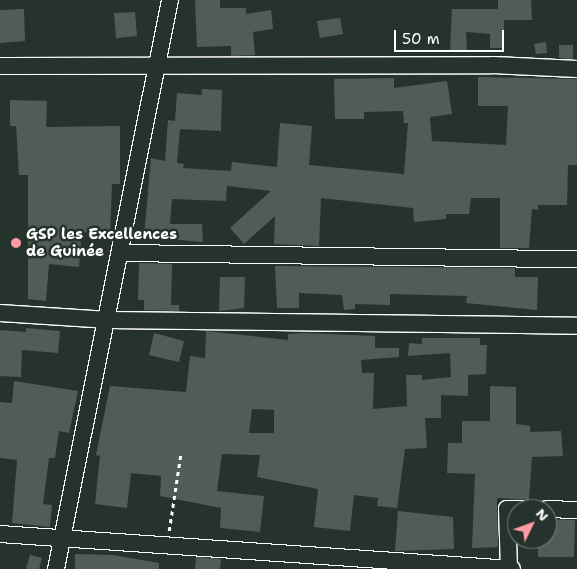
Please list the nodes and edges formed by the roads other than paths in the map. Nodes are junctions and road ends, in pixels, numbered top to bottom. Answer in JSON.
{"nodes":[{"id":1,"x":170,"y":0,"type":"edge"},
{"id":2,"x":0,"y":66,"type":"edge"},
{"id":3,"x":159,"y":68,"type":"junction"},
{"id":4,"x":577,"y":69,"type":"edge"},
{"id":5,"x":122,"y":253,"type":"junction"},
{"id":6,"x":577,"y":259,"type":"edge"},
{"id":7,"x":0,"y":313,"type":"edge"},
{"id":8,"x":109,"y":320,"type":"junction"},
{"id":9,"x":577,"y":326,"type":"edge"},
{"id":10,"x":557,"y":509,"type":"edge"},
{"id":11,"x":577,"y":510,"type":"edge"},
{"id":12,"x":0,"y":534,"type":"edge"},
{"id":13,"x":64,"y":538,"type":"junction"},
{"id":14,"x":509,"y":549,"type":"edge"},
{"id":15,"x":56,"y":569,"type":"edge"},
{"id":16,"x":510,"y":569,"type":"edge"}],
"edges":[{"from":1,"to":3,"type":"street"},
{"from":2,"to":3,"type":"street"},
{"from":3,"to":4,"type":"street"},
{"from":3,"to":5,"type":"street"},
{"from":5,"to":6,"type":"street"},
{"from":5,"to":8,"type":"street"},
{"from":7,"to":8,"type":"street"},
{"from":8,"to":9,"type":"street"},
{"from":8,"to":13,"type":"street"},
{"from":10,"to":11,"type":"street"},
{"from":12,"to":13,"type":"street"},
{"from":13,"to":15,"type":"street"},
{"from":13,"to":16,"type":"street"},
{"from":14,"to":16,"type":"street"}]}
